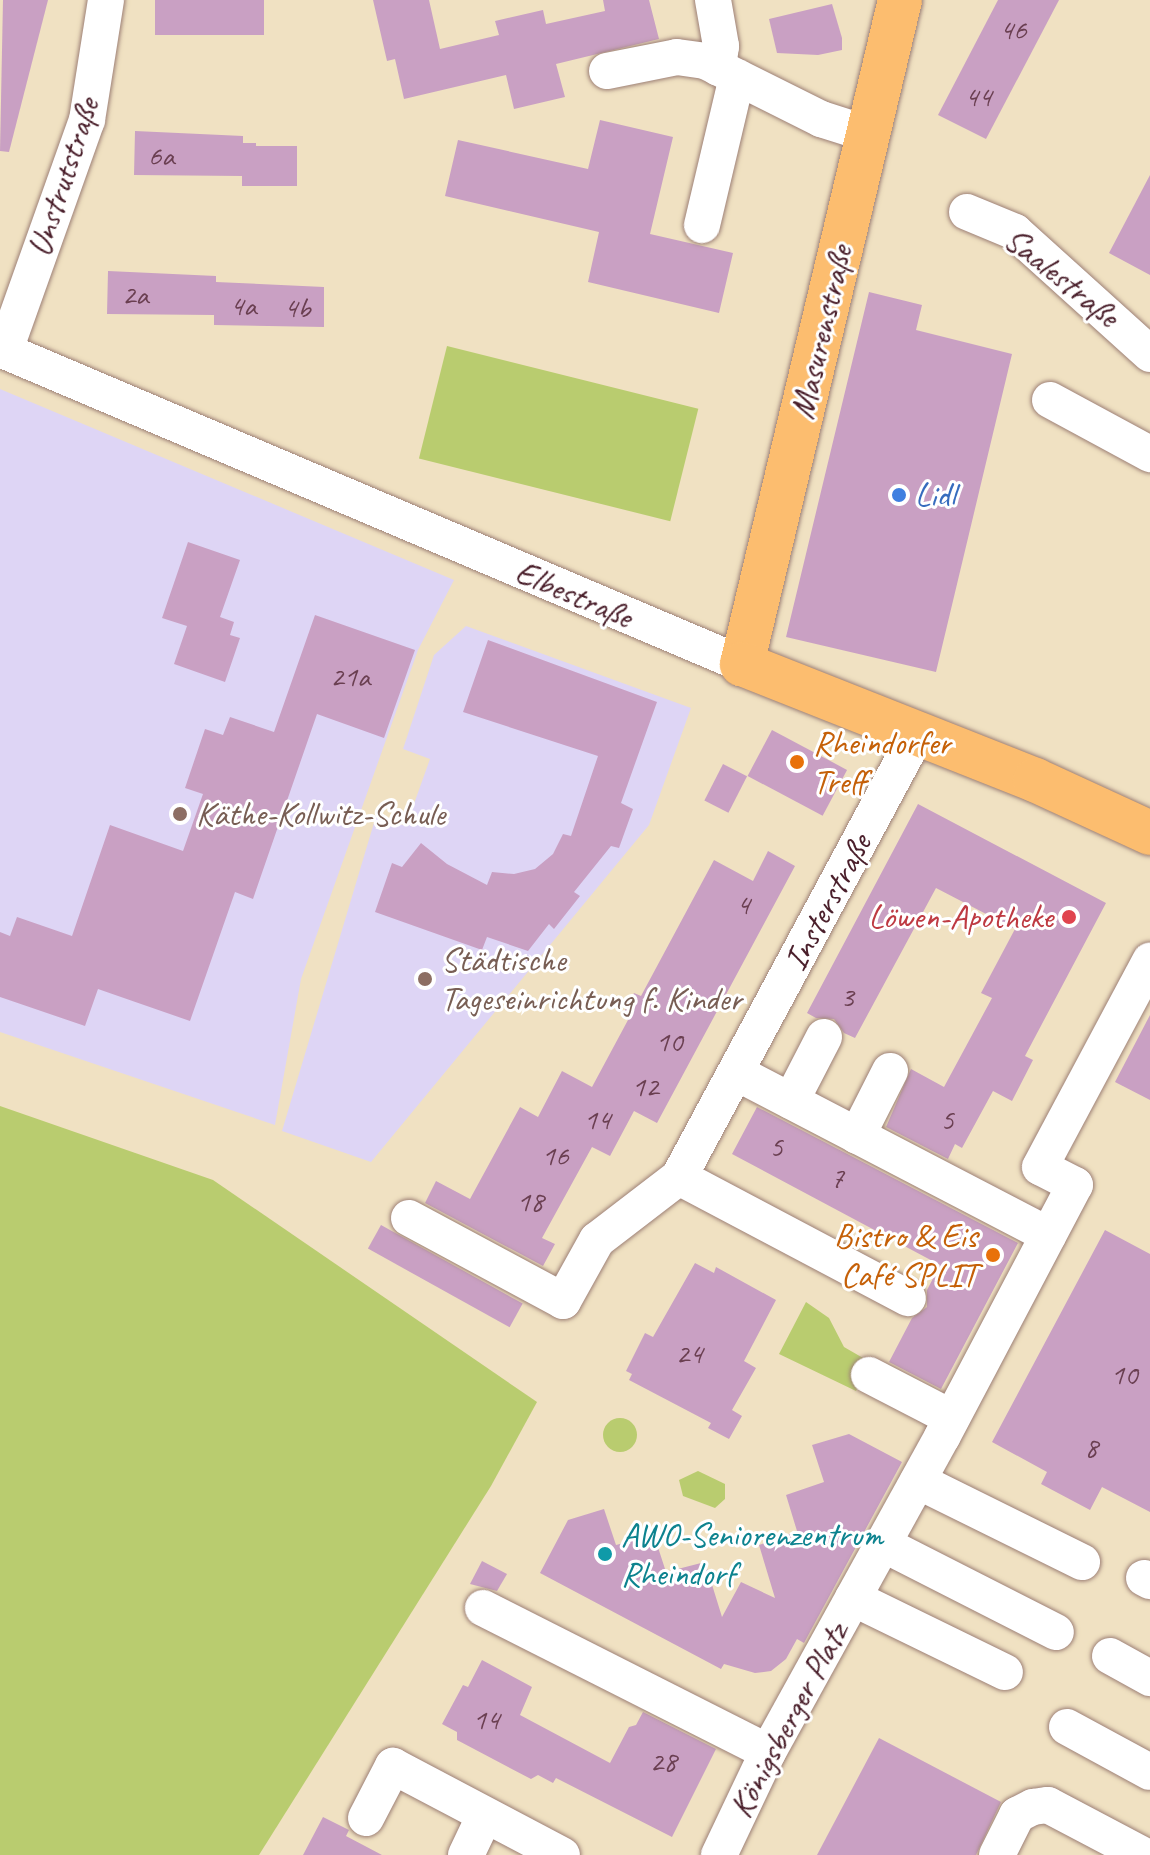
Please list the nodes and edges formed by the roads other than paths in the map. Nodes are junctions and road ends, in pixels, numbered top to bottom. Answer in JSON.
{"nodes":[{"id":1,"x":106,"y":0,"type":"edge"},
{"id":2,"x":713,"y":0,"type":"edge"},
{"id":3,"x":900,"y":0,"type":"edge"},
{"id":4,"x":607,"y":71,"type":"dead end"},
{"id":5,"x":728,"y":72,"type":"junction"},
{"id":6,"x":868,"y":134,"type":"junction"},
{"id":7,"x":967,"y":212,"type":"dead end"},
{"id":8,"x":702,"y":225,"type":"dead end"},
{"id":9,"x":2,"y":350,"type":"edge"},
{"id":10,"x":1150,"y":354,"type":"edge"},
{"id":11,"x":1050,"y":400,"type":"dead end"},
{"id":12,"x":1150,"y":454,"type":"edge"},
{"id":13,"x":742,"y":664,"type":"junction"},
{"id":14,"x":918,"y":732,"type":"junction"},
{"id":15,"x":1146,"y":822,"type":"edge"},
{"id":16,"x":1150,"y":961,"type":"edge"},
{"id":17,"x":824,"y":1037,"type":"dead end"},
{"id":18,"x":890,"y":1071,"type":"dead end"},
{"id":19,"x":737,"y":1073,"type":"junction"},
{"id":20,"x":791,"y":1101,"type":"junction"},
{"id":21,"x":857,"y":1136,"type":"junction"},
{"id":22,"x":679,"y":1177,"type":"junction"},
{"id":23,"x":409,"y":1218,"type":"dead end"},
{"id":24,"x":1048,"y":1235,"type":"junction"},
{"id":25,"x":908,"y":1298,"type":"dead end"},
{"id":26,"x":869,"y":1375,"type":"dead end"},
{"id":27,"x":947,"y":1428,"type":"junction"},
{"id":28,"x":918,"y":1481,"type":"junction"},
{"id":29,"x":883,"y":1544,"type":"junction"},
{"id":30,"x":1082,"y":1562,"type":"dead end"},
{"id":31,"x":853,"y":1598,"type":"junction"},
{"id":32,"x":483,"y":1608,"type":"dead end"},
{"id":33,"x":1056,"y":1632,"type":"dead end"},
{"id":34,"x":1110,"y":1656,"type":"dead end"},
{"id":35,"x":1005,"y":1672,"type":"dead end"},
{"id":36,"x":1150,"y":1678,"type":"edge"},
{"id":37,"x":1067,"y":1727,"type":"dead end"},
{"id":38,"x":768,"y":1752,"type":"junction"},
{"id":39,"x":1150,"y":1772,"type":"edge"},
{"id":40,"x":485,"y":1815,"type":"junction"},
{"id":41,"x":366,"y":1818,"type":"dead end"},
{"id":42,"x":466,"y":1855,"type":"edge"},
{"id":43,"x":562,"y":1855,"type":"edge"},
{"id":44,"x":719,"y":1855,"type":"edge"},
{"id":45,"x":997,"y":1855,"type":"edge"},
{"id":46,"x":1143,"y":1855,"type":"edge"}],
"edges":[{"from":1,"to":9,"type":"street","name":"Unstrutstraße"},
{"from":2,"to":5,"type":"street"},
{"from":3,"to":6,"type":"main road","name":"Masurenstraße"},
{"from":4,"to":5,"type":"street"},
{"from":5,"to":6,"type":"street"},
{"from":5,"to":8,"type":"street"},
{"from":6,"to":13,"type":"main road","name":"Masurenstraße"},
{"from":7,"to":10,"type":"street","name":"Saalestraße"},
{"from":9,"to":13,"type":"street","name":"Elbestraße"},
{"from":11,"to":12,"type":"street"},
{"from":13,"to":14,"type":"main road","name":"Elbestraße"},
{"from":14,"to":15,"type":"main road","name":"Elbestraße"},
{"from":14,"to":19,"type":"street","name":"Insterstraße"},
{"from":16,"to":24,"type":"street","name":"Königsberger Platz"},
{"from":17,"to":20,"type":"street"},
{"from":18,"to":21,"type":"street"},
{"from":19,"to":20,"type":"street"},
{"from":19,"to":22,"type":"street","name":"Insterstraße"},
{"from":20,"to":21,"type":"street"},
{"from":21,"to":24,"type":"street"},
{"from":22,"to":23,"type":"street","name":"Insterstraße"},
{"from":22,"to":25,"type":"street"},
{"from":24,"to":27,"type":"street","name":"Königsberger Platz"},
{"from":26,"to":27,"type":"street"},
{"from":27,"to":28,"type":"street","name":"Königsberger Platz"},
{"from":28,"to":29,"type":"street","name":"Königsberger Platz"},
{"from":28,"to":30,"type":"street"},
{"from":29,"to":31,"type":"street","name":"Königsberger Platz"},
{"from":29,"to":33,"type":"street"},
{"from":31,"to":35,"type":"street"},
{"from":31,"to":38,"type":"street","name":"Königsberger Platz"},
{"from":32,"to":38,"type":"street"},
{"from":34,"to":36,"type":"street"},
{"from":37,"to":39,"type":"street"},
{"from":38,"to":44,"type":"street","name":"Königsberger Platz"},
{"from":40,"to":41,"type":"street"},
{"from":40,"to":42,"type":"street"},
{"from":40,"to":43,"type":"street"},
{"from":45,"to":46,"type":"street"}]}
